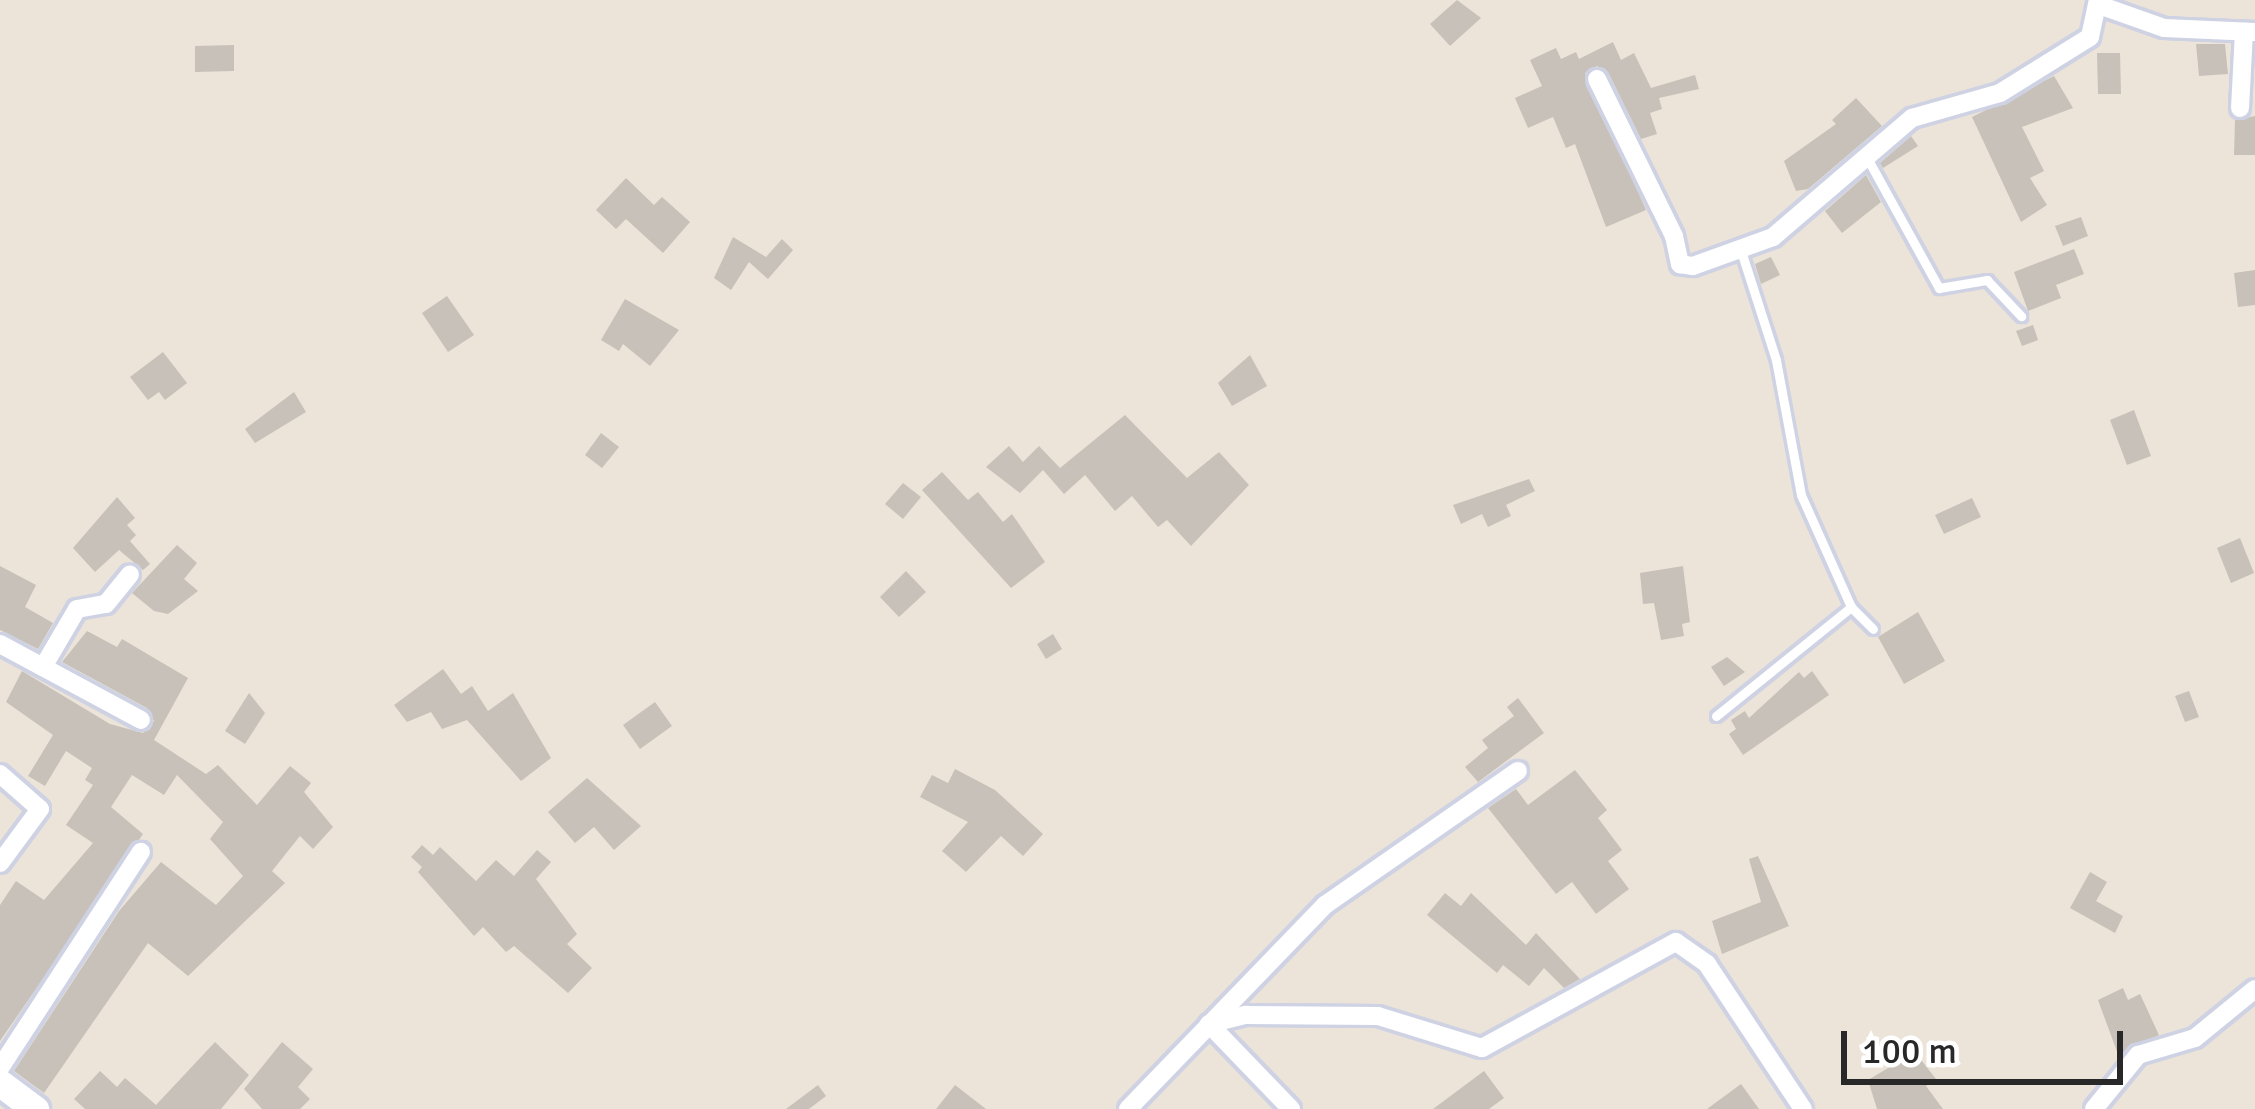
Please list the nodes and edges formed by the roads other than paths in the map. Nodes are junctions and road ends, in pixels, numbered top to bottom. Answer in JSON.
{"nodes":[{"id":1,"x":2099,"y":3,"type":"edge"},
{"id":2,"x":2250,"y":32,"type":"edge"},
{"id":3,"x":1597,"y":79,"type":"dead end"},
{"id":4,"x":2240,"y":108,"type":"dead end"},
{"id":5,"x":1866,"y":155,"type":"junction"},
{"id":6,"x":1742,"y":254,"type":"junction"},
{"id":7,"x":2021,"y":316,"type":"dead end"},
{"id":8,"x":130,"y":574,"type":"dead end"},
{"id":9,"x":1851,"y":608,"type":"junction"},
{"id":10,"x":1873,"y":629,"type":"dead end"},
{"id":11,"x":0,"y":644,"type":"edge"},
{"id":12,"x":43,"y":667,"type":"junction"},
{"id":13,"x":1716,"y":716,"type":"dead end"},
{"id":14,"x":141,"y":720,"type":"dead end"},
{"id":15,"x":1518,"y":771,"type":"dead end"},
{"id":16,"x":0,"y":774,"type":"edge"},
{"id":17,"x":141,"y":852,"type":"dead end"},
{"id":18,"x":0,"y":863,"type":"edge"},
{"id":19,"x":2255,"y":989,"type":"edge"},
{"id":20,"x":1209,"y":1024,"type":"junction"},
{"id":21,"x":9,"y":1091,"type":"edge"},
{"id":22,"x":1128,"y":1109,"type":"edge"},
{"id":23,"x":1291,"y":1109,"type":"edge"},
{"id":24,"x":1803,"y":1109,"type":"edge"},
{"id":25,"x":2094,"y":1109,"type":"edge"}],
"edges":[{"from":1,"to":2,"type":"street"},
{"from":1,"to":5,"type":"street"},
{"from":2,"to":4,"type":"street"},
{"from":3,"to":6,"type":"street"},
{"from":5,"to":6,"type":"street"},
{"from":5,"to":7,"type":"lane"},
{"from":6,"to":9,"type":"lane"},
{"from":8,"to":12,"type":"street"},
{"from":9,"to":10,"type":"lane"},
{"from":9,"to":13,"type":"lane"},
{"from":11,"to":12,"type":"street"},
{"from":12,"to":14,"type":"street"},
{"from":15,"to":20,"type":"street"},
{"from":16,"to":18,"type":"street"},
{"from":17,"to":21,"type":"street"},
{"from":19,"to":25,"type":"street"},
{"from":20,"to":22,"type":"street"},
{"from":20,"to":23,"type":"street"},
{"from":20,"to":24,"type":"street"}]}
